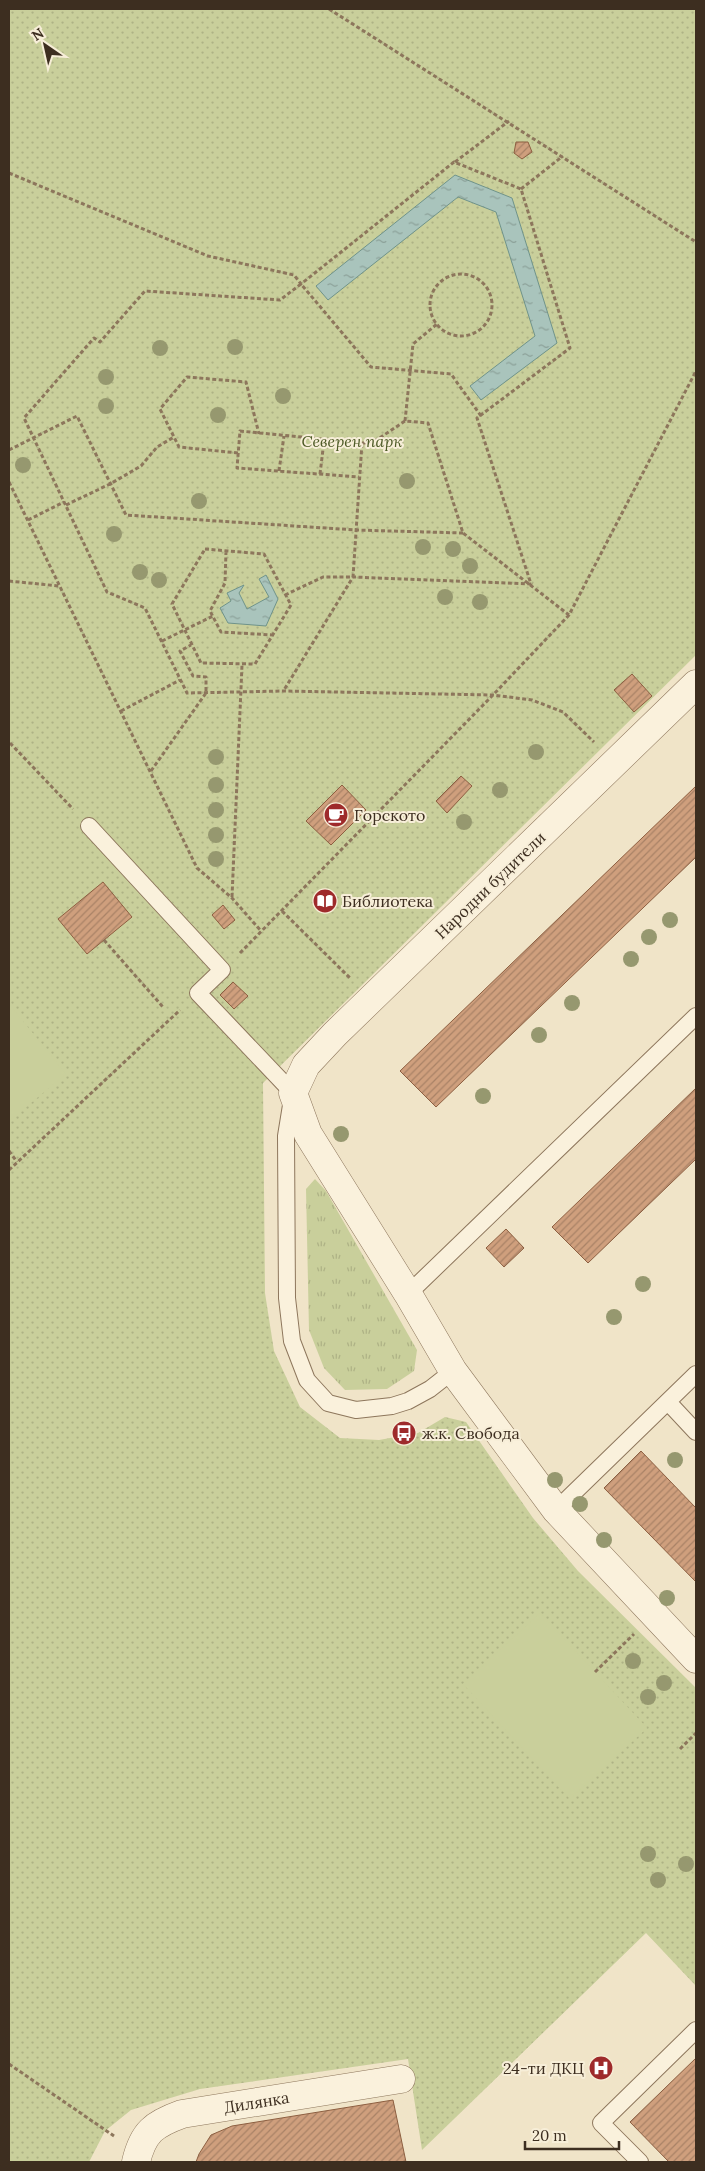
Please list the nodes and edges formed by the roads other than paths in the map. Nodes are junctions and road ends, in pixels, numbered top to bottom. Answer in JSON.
{"nodes":[{"id":1,"x":696,"y":684,"type":"edge"},
{"id":2,"x":89,"y":826,"type":"road end"},
{"id":3,"x":696,"y":1016,"type":"edge"},
{"id":4,"x":293,"y":1093,"type":"junction"},
{"id":5,"x":408,"y":1294,"type":"junction"},
{"id":6,"x":453,"y":1371,"type":"junction"},
{"id":7,"x":696,"y":1374,"type":"edge"},
{"id":8,"x":668,"y":1402,"type":"junction"},
{"id":9,"x":696,"y":1432,"type":"edge"},
{"id":10,"x":556,"y":1510,"type":"junction"},
{"id":11,"x":696,"y":1659,"type":"edge"},
{"id":12,"x":696,"y":2030,"type":"edge"},
{"id":13,"x":402,"y":2079,"type":"dead end"},
{"id":14,"x":137,"y":2155,"type":"edge"},
{"id":15,"x":640,"y":2162,"type":"edge"}],
"edges":[{"from":1,"to":4,"type":"street","name":"Народни будители"},
{"from":2,"to":4,"type":"lane"},
{"from":3,"to":5,"type":"lane"},
{"from":4,"to":5,"type":"street"},
{"from":4,"to":6,"type":"lane"},
{"from":5,"to":6,"type":"street"},
{"from":6,"to":10,"type":"street"},
{"from":7,"to":8,"type":"lane"},
{"from":8,"to":9,"type":"lane"},
{"from":8,"to":10,"type":"lane"},
{"from":10,"to":11,"type":"street"},
{"from":12,"to":15,"type":"lane"},
{"from":13,"to":14,"type":"street","name":"Дилянка"}]}
